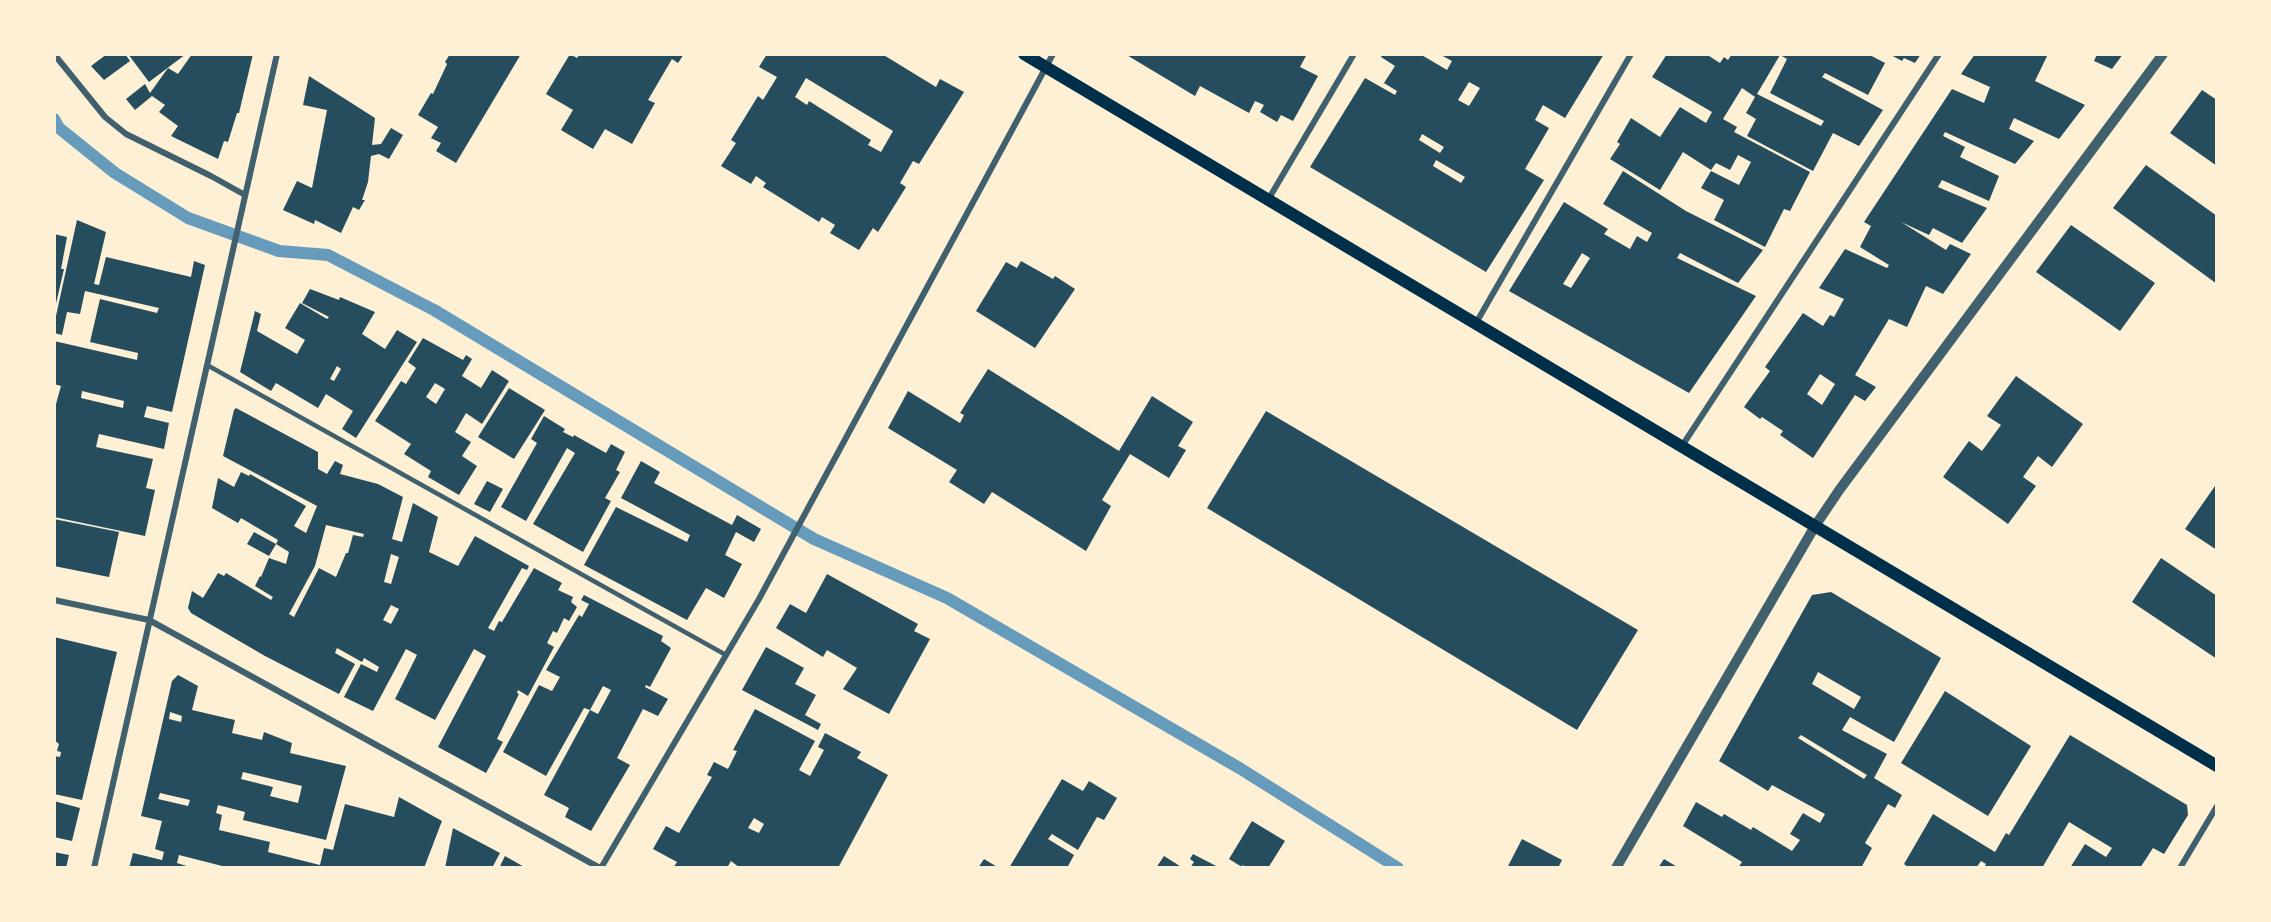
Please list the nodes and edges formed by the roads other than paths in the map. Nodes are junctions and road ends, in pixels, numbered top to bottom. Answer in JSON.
{"nodes":[{"id":1,"x":54,"y":54,"type":"edge"},
{"id":2,"x":277,"y":54,"type":"edge"},
{"id":3,"x":1024,"y":54,"type":"edge"},
{"id":4,"x":1053,"y":54,"type":"edge"},
{"id":5,"x":1354,"y":54,"type":"edge"},
{"id":6,"x":1631,"y":54,"type":"edge"},
{"id":7,"x":1940,"y":54,"type":"edge"},
{"id":8,"x":2163,"y":54,"type":"edge"},
{"id":9,"x":1046,"y":67,"type":"junction"},
{"id":10,"x":244,"y":197,"type":"junction"},
{"id":11,"x":1268,"y":200,"type":"junction"},
{"id":12,"x":1475,"y":324,"type":"junction"},
{"id":13,"x":206,"y":365,"type":"junction"},
{"id":14,"x":1682,"y":447,"type":"junction"},
{"id":15,"x":1815,"y":526,"type":"junction"},
{"id":16,"x":54,"y":600,"type":"edge"},
{"id":17,"x":148,"y":620,"type":"junction"},
{"id":18,"x":726,"y":655,"type":"junction"},
{"id":19,"x":2217,"y":766,"type":"edge"},
{"id":20,"x":2217,"y":806,"type":"edge"},
{"id":21,"x":94,"y":868,"type":"edge"},
{"id":22,"x":601,"y":868,"type":"edge"},
{"id":23,"x":1616,"y":868,"type":"edge"},
{"id":24,"x":2180,"y":868,"type":"edge"}],
"edges":[{"from":1,"to":10,"type":"street"},
{"from":2,"to":10,"type":"street"},
{"from":3,"to":9,"type":"main road"},
{"from":4,"to":9,"type":"street"},
{"from":5,"to":11,"type":"street"},
{"from":6,"to":12,"type":"street"},
{"from":7,"to":14,"type":"street"},
{"from":8,"to":15,"type":"street"},
{"from":9,"to":11,"type":"main road"},
{"from":9,"to":18,"type":"street"},
{"from":10,"to":13,"type":"street"},
{"from":11,"to":12,"type":"main road"},
{"from":12,"to":14,"type":"main road"},
{"from":13,"to":17,"type":"street"},
{"from":13,"to":18,"type":"lane"},
{"from":14,"to":15,"type":"main road"},
{"from":15,"to":19,"type":"main road"},
{"from":15,"to":23,"type":"street"},
{"from":16,"to":17,"type":"street"},
{"from":17,"to":21,"type":"street"},
{"from":17,"to":22,"type":"street"},
{"from":18,"to":22,"type":"street"},
{"from":20,"to":24,"type":"street"}]}
